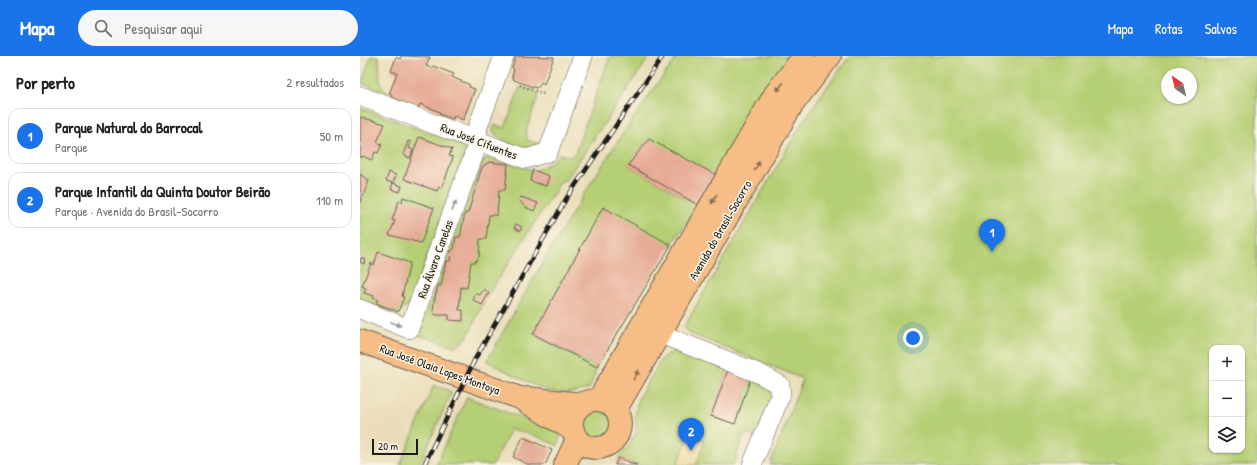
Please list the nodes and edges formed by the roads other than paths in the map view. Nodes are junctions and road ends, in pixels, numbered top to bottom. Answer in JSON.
{"nodes":[{"id":1,"x":504,"y":56,"type":"edge"},
{"id":2,"x":583,"y":56,"type":"edge"},
{"id":3,"x":804,"y":56,"type":"edge"},
{"id":4,"x":830,"y":56,"type":"edge"},
{"id":5,"x":360,"y":96,"type":"edge"},
{"id":6,"x":479,"y":141,"type":"junction"},
{"id":7,"x":360,"y":309,"type":"edge"},
{"id":8,"x":650,"y":330,"type":"junction"},
{"id":9,"x":360,"y":340,"type":"edge"},
{"id":10,"x":520,"y":398,"type":"junction"},
{"id":11,"x":599,"y":404,"type":"junction"},
{"id":12,"x":582,"y":445,"type":"edge"},
{"id":13,"x":565,"y":465,"type":"edge"},
{"id":14,"x":752,"y":465,"type":"edge"}],
"edges":[{"from":1,"to":6,"type":"street"},
{"from":2,"to":6,"type":"street","name":"Rua José Cifuentes"},
{"from":3,"to":8,"type":"main road","name":"Avenida do Brasil-Socorro","one_way":true},
{"from":8,"to":4,"type":"main road","name":"Avenida do Brasil-Socorro","one_way":true},
{"from":5,"to":6,"type":"street","name":"Rua José Cifuentes"},
{"from":7,"to":6,"type":"street","name":"Rua Álvaro Canelas","one_way":true},
{"from":8,"to":11,"type":"main road","name":"Avenida do Brasil-Socorro"},
{"from":8,"to":14,"type":"street"},
{"from":9,"to":10,"type":"main road","name":"Rua José Olaia Lopes Montoya"},
{"from":10,"to":11,"type":"main road","name":"Rua José Olaia Lopes Montoya"},
{"from":10,"to":12,"type":"main road","name":"Rua José Olaia Lopes Montoya"},
{"from":11,"to":12,"type":"main road"},
{"from":11,"to":12,"type":"main road"},
{"from":12,"to":13,"type":"main road"}]}
